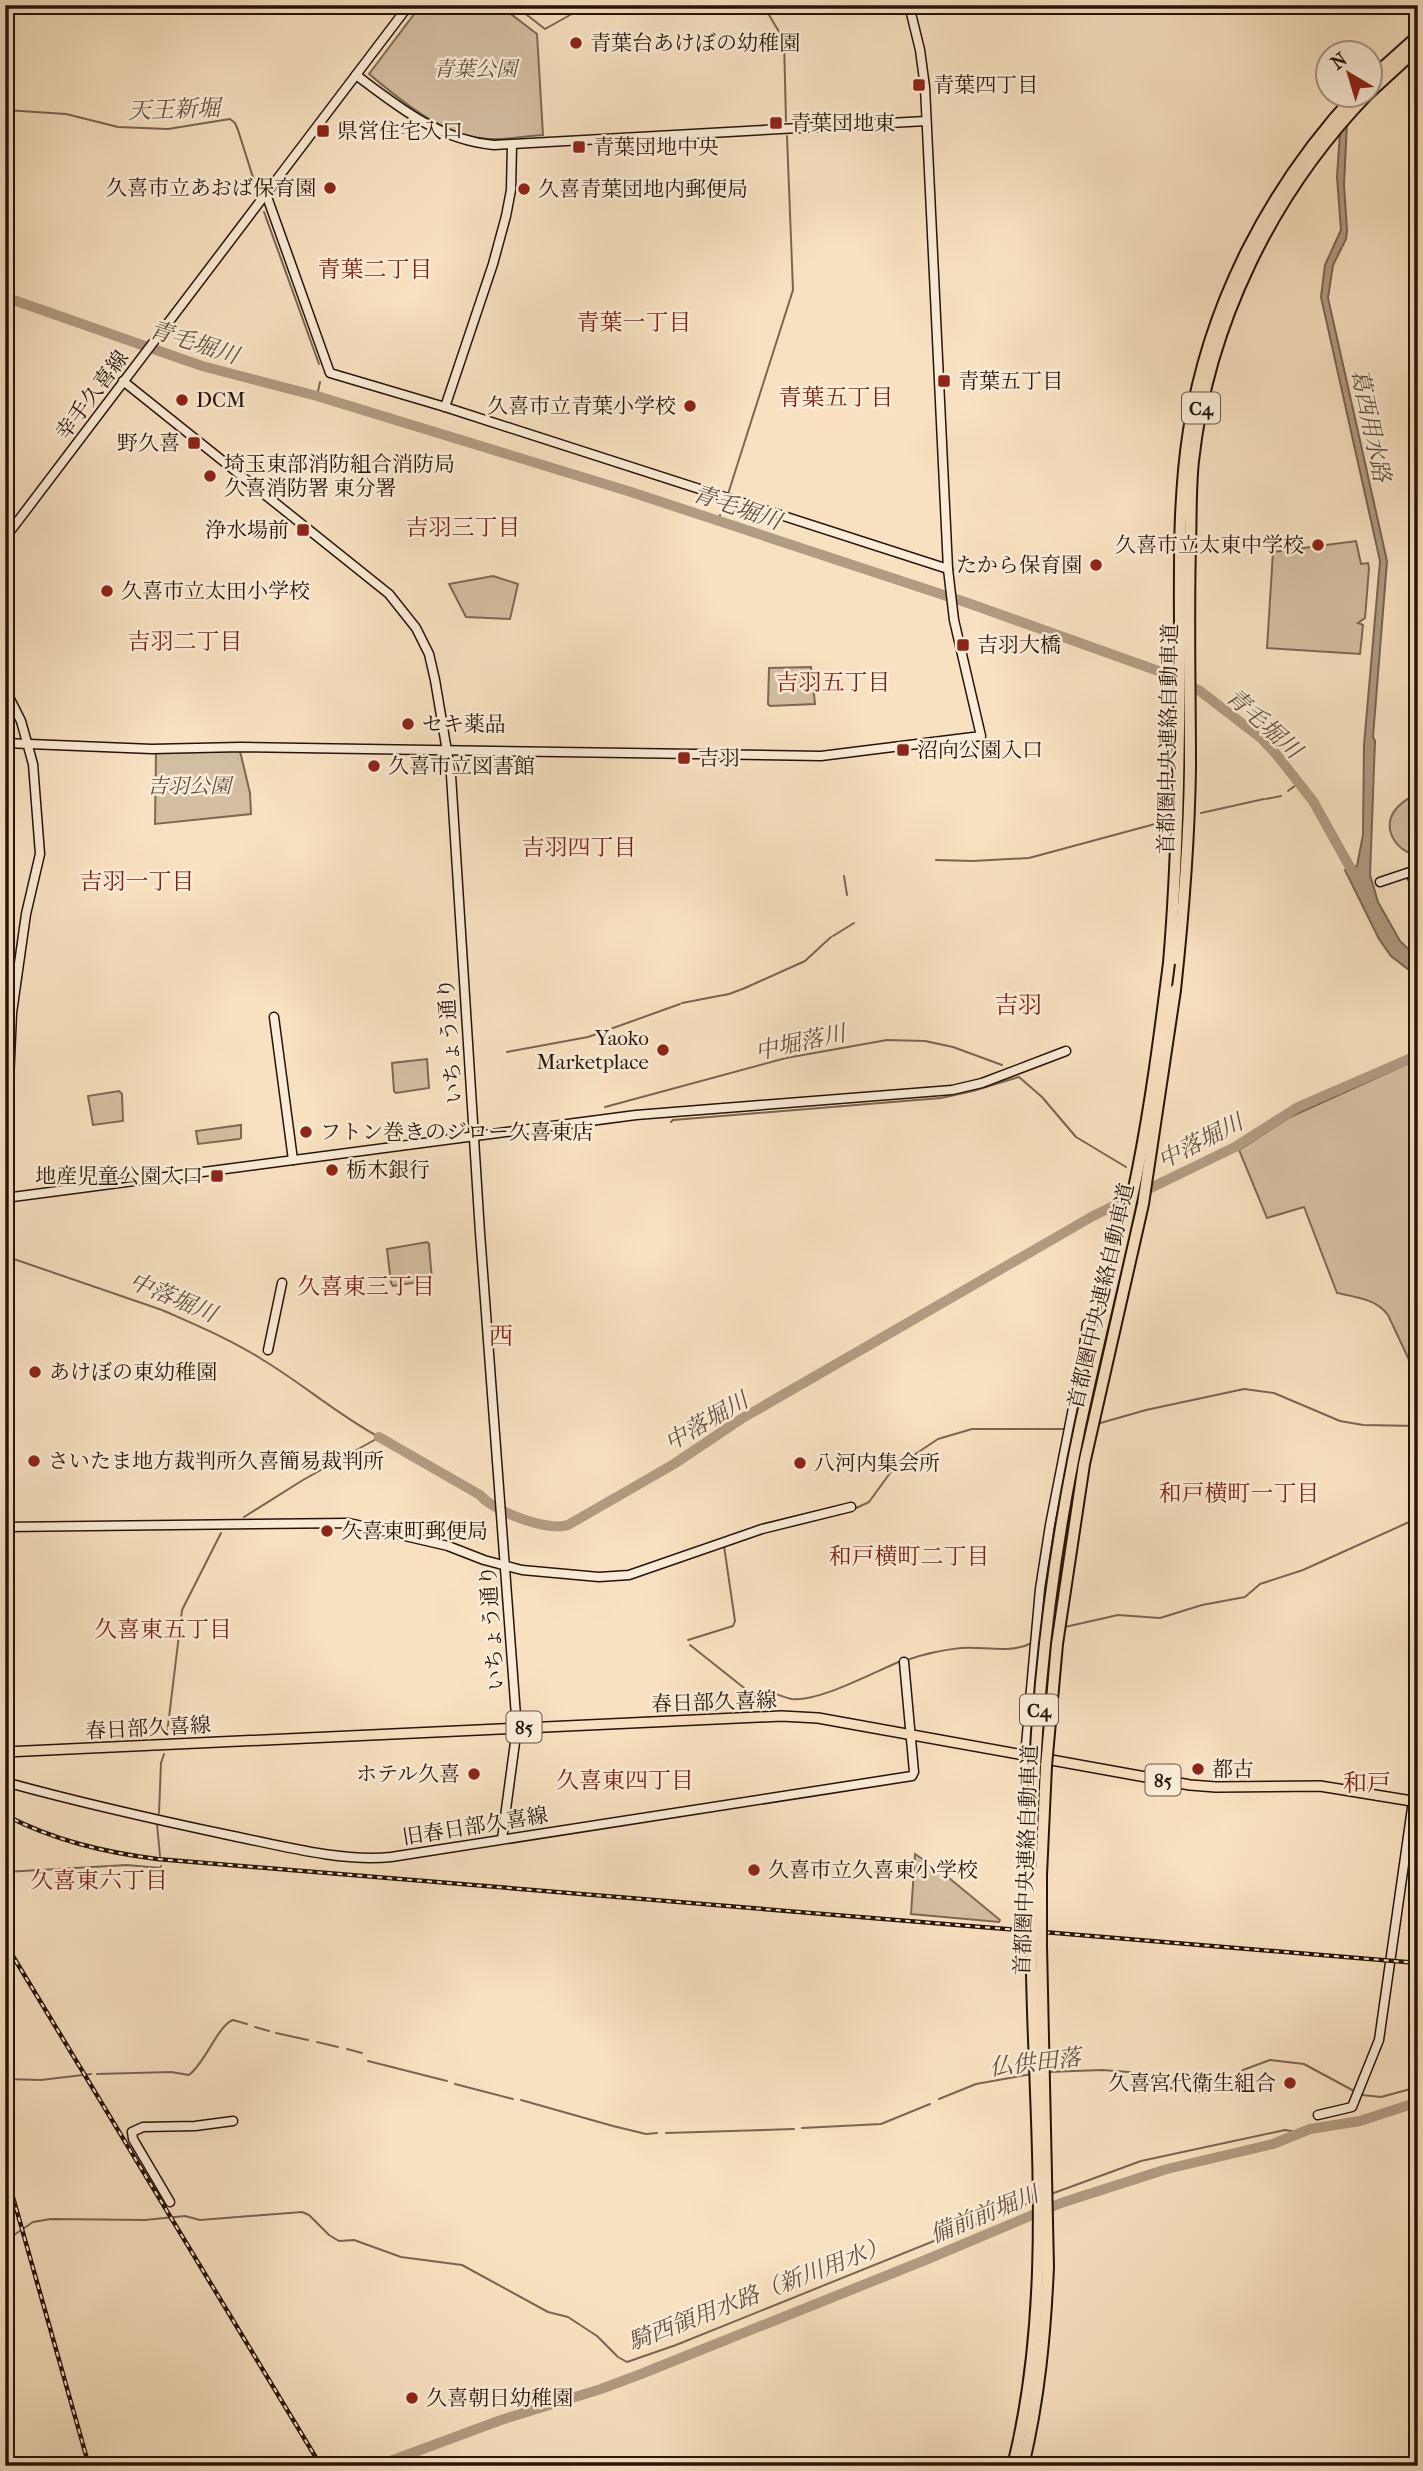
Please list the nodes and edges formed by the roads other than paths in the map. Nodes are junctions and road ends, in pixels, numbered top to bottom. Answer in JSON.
{"nodes":[{"id":1,"x":409,"y":5,"type":"edge"},
{"id":2,"x":909,"y":5,"type":"edge"},
{"id":3,"x":1418,"y":36,"type":"edge"},
{"id":4,"x":1418,"y":48,"type":"edge"},
{"id":5,"x":1384,"y":66,"type":"edge"},
{"id":6,"x":356,"y":75,"type":"junction"},
{"id":7,"x":1384,"y":79,"type":"edge"},
{"id":8,"x":1344,"y":108,"type":"edge"},
{"id":9,"x":1356,"y":108,"type":"edge"},
{"id":10,"x":926,"y":121,"type":"junction"},
{"id":11,"x":512,"y":145,"type":"junction"},
{"id":12,"x":267,"y":194,"type":"junction"},
{"id":13,"x":123,"y":381,"type":"junction"},
{"id":14,"x":445,"y":407,"type":"junction"},
{"id":15,"x":5,"y":538,"type":"edge"},
{"id":16,"x":947,"y":569,"type":"junction"},
{"id":17,"x":5,"y":689,"type":"edge"},
{"id":18,"x":5,"y":743,"type":"edge"},
{"id":19,"x":29,"y":745,"type":"junction"},
{"id":20,"x":447,"y":750,"type":"junction"},
{"id":21,"x":1380,"y":882,"type":"dead end"},
{"id":22,"x":1418,"y":891,"type":"edge"},
{"id":23,"x":274,"y":1017,"type":"dead end"},
{"id":24,"x":1066,"y":1051,"type":"dead end"},
{"id":25,"x":474,"y":1136,"type":"junction"},
{"id":26,"x":293,"y":1160,"type":"junction"},
{"id":27,"x":5,"y":1173,"type":"edge"},
{"id":28,"x":5,"y":1198,"type":"edge"},
{"id":29,"x":282,"y":1283,"type":"dead end"},
{"id":30,"x":1087,"y":1324,"type":"dead end"},
{"id":31,"x":268,"y":1350,"type":"dead end"},
{"id":32,"x":851,"y":1507,"type":"dead end"},
{"id":33,"x":5,"y":1527,"type":"edge"},
{"id":34,"x":505,"y":1566,"type":"junction"},
{"id":35,"x":904,"y":1662,"type":"dead end"},
{"id":36,"x":516,"y":1727,"type":"junction"},
{"id":37,"x":911,"y":1735,"type":"junction"},
{"id":38,"x":5,"y":1752,"type":"edge"},
{"id":39,"x":1025,"y":1756,"type":"junction"},
{"id":40,"x":5,"y":1782,"type":"edge"},
{"id":41,"x":1418,"y":1789,"type":"edge"},
{"id":42,"x":1415,"y":1802,"type":"edge"},
{"id":43,"x":502,"y":1839,"type":"junction"},
{"id":44,"x":1318,"y":2115,"type":"dead end"},
{"id":45,"x":233,"y":2121,"type":"dead end"},
{"id":46,"x":170,"y":2202,"type":"dead end"},
{"id":47,"x":1013,"y":2466,"type":"edge"},
{"id":48,"x":1023,"y":2466,"type":"edge"}],
"edges":[{"from":1,"to":6,"type":"street","name":"幸手久喜線"},
{"from":2,"to":10,"type":"street"},
{"from":3,"to":5,"type":"highway"},
{"from":4,"to":7,"type":"highway","name":"首都圏中央連絡自動車道","number":"C4"},
{"from":6,"to":11,"type":"street"},
{"from":6,"to":12,"type":"street","name":"幸手久喜線"},
{"from":8,"to":47,"type":"highway","name":"首都圏中央連絡自動車道","number":"C4","bridge":true},
{"from":9,"to":48,"type":"highway","name":"首都圏中央連絡自動車道","number":"C4","bridge":true},
{"from":10,"to":11,"type":"street"},
{"from":10,"to":16,"type":"street"},
{"from":11,"to":14,"type":"street"},
{"from":12,"to":13,"type":"street","name":"幸手久喜線"},
{"from":12,"to":14,"type":"street"},
{"from":13,"to":15,"type":"street","name":"幸手久喜線"},
{"from":13,"to":20,"type":"street","name":"いちょう通り"},
{"from":14,"to":16,"type":"street"},
{"from":16,"to":20,"type":"street"},
{"from":17,"to":19,"type":"street"},
{"from":18,"to":19,"type":"street"},
{"from":19,"to":20,"type":"street"},
{"from":19,"to":27,"type":"street"},
{"from":20,"to":25,"type":"street","name":"いちょう通り"},
{"from":21,"to":22,"type":"street"},
{"from":23,"to":26,"type":"street"},
{"from":24,"to":25,"type":"street"},
{"from":25,"to":26,"type":"street"},
{"from":25,"to":34,"type":"street","name":"いちょう通り"},
{"from":26,"to":28,"type":"street"},
{"from":29,"to":31,"type":"street"},
{"from":30,"to":39,"type":"street"},
{"from":32,"to":34,"type":"street"},
{"from":33,"to":34,"type":"street"},
{"from":34,"to":36,"type":"street","name":"いちょう通り"},
{"from":35,"to":37,"type":"street"},
{"from":36,"to":37,"type":"main road","name":"春日部久喜線","number":"85"},
{"from":36,"to":38,"type":"main road","name":"春日部久喜線","number":"85"},
{"from":36,"to":43,"type":"street","name":"いちょう通り"},
{"from":37,"to":39,"type":"main road","name":"春日部久喜線","number":"85"},
{"from":37,"to":43,"type":"street","name":"旧春日部久喜線"},
{"from":39,"to":42,"type":"main road","name":"春日部久喜線","number":"85"},
{"from":40,"to":43,"type":"street","name":"旧春日部久喜線"},
{"from":41,"to":42,"type":"street"},
{"from":42,"to":44,"type":"street"},
{"from":45,"to":46,"type":"street"}]}
